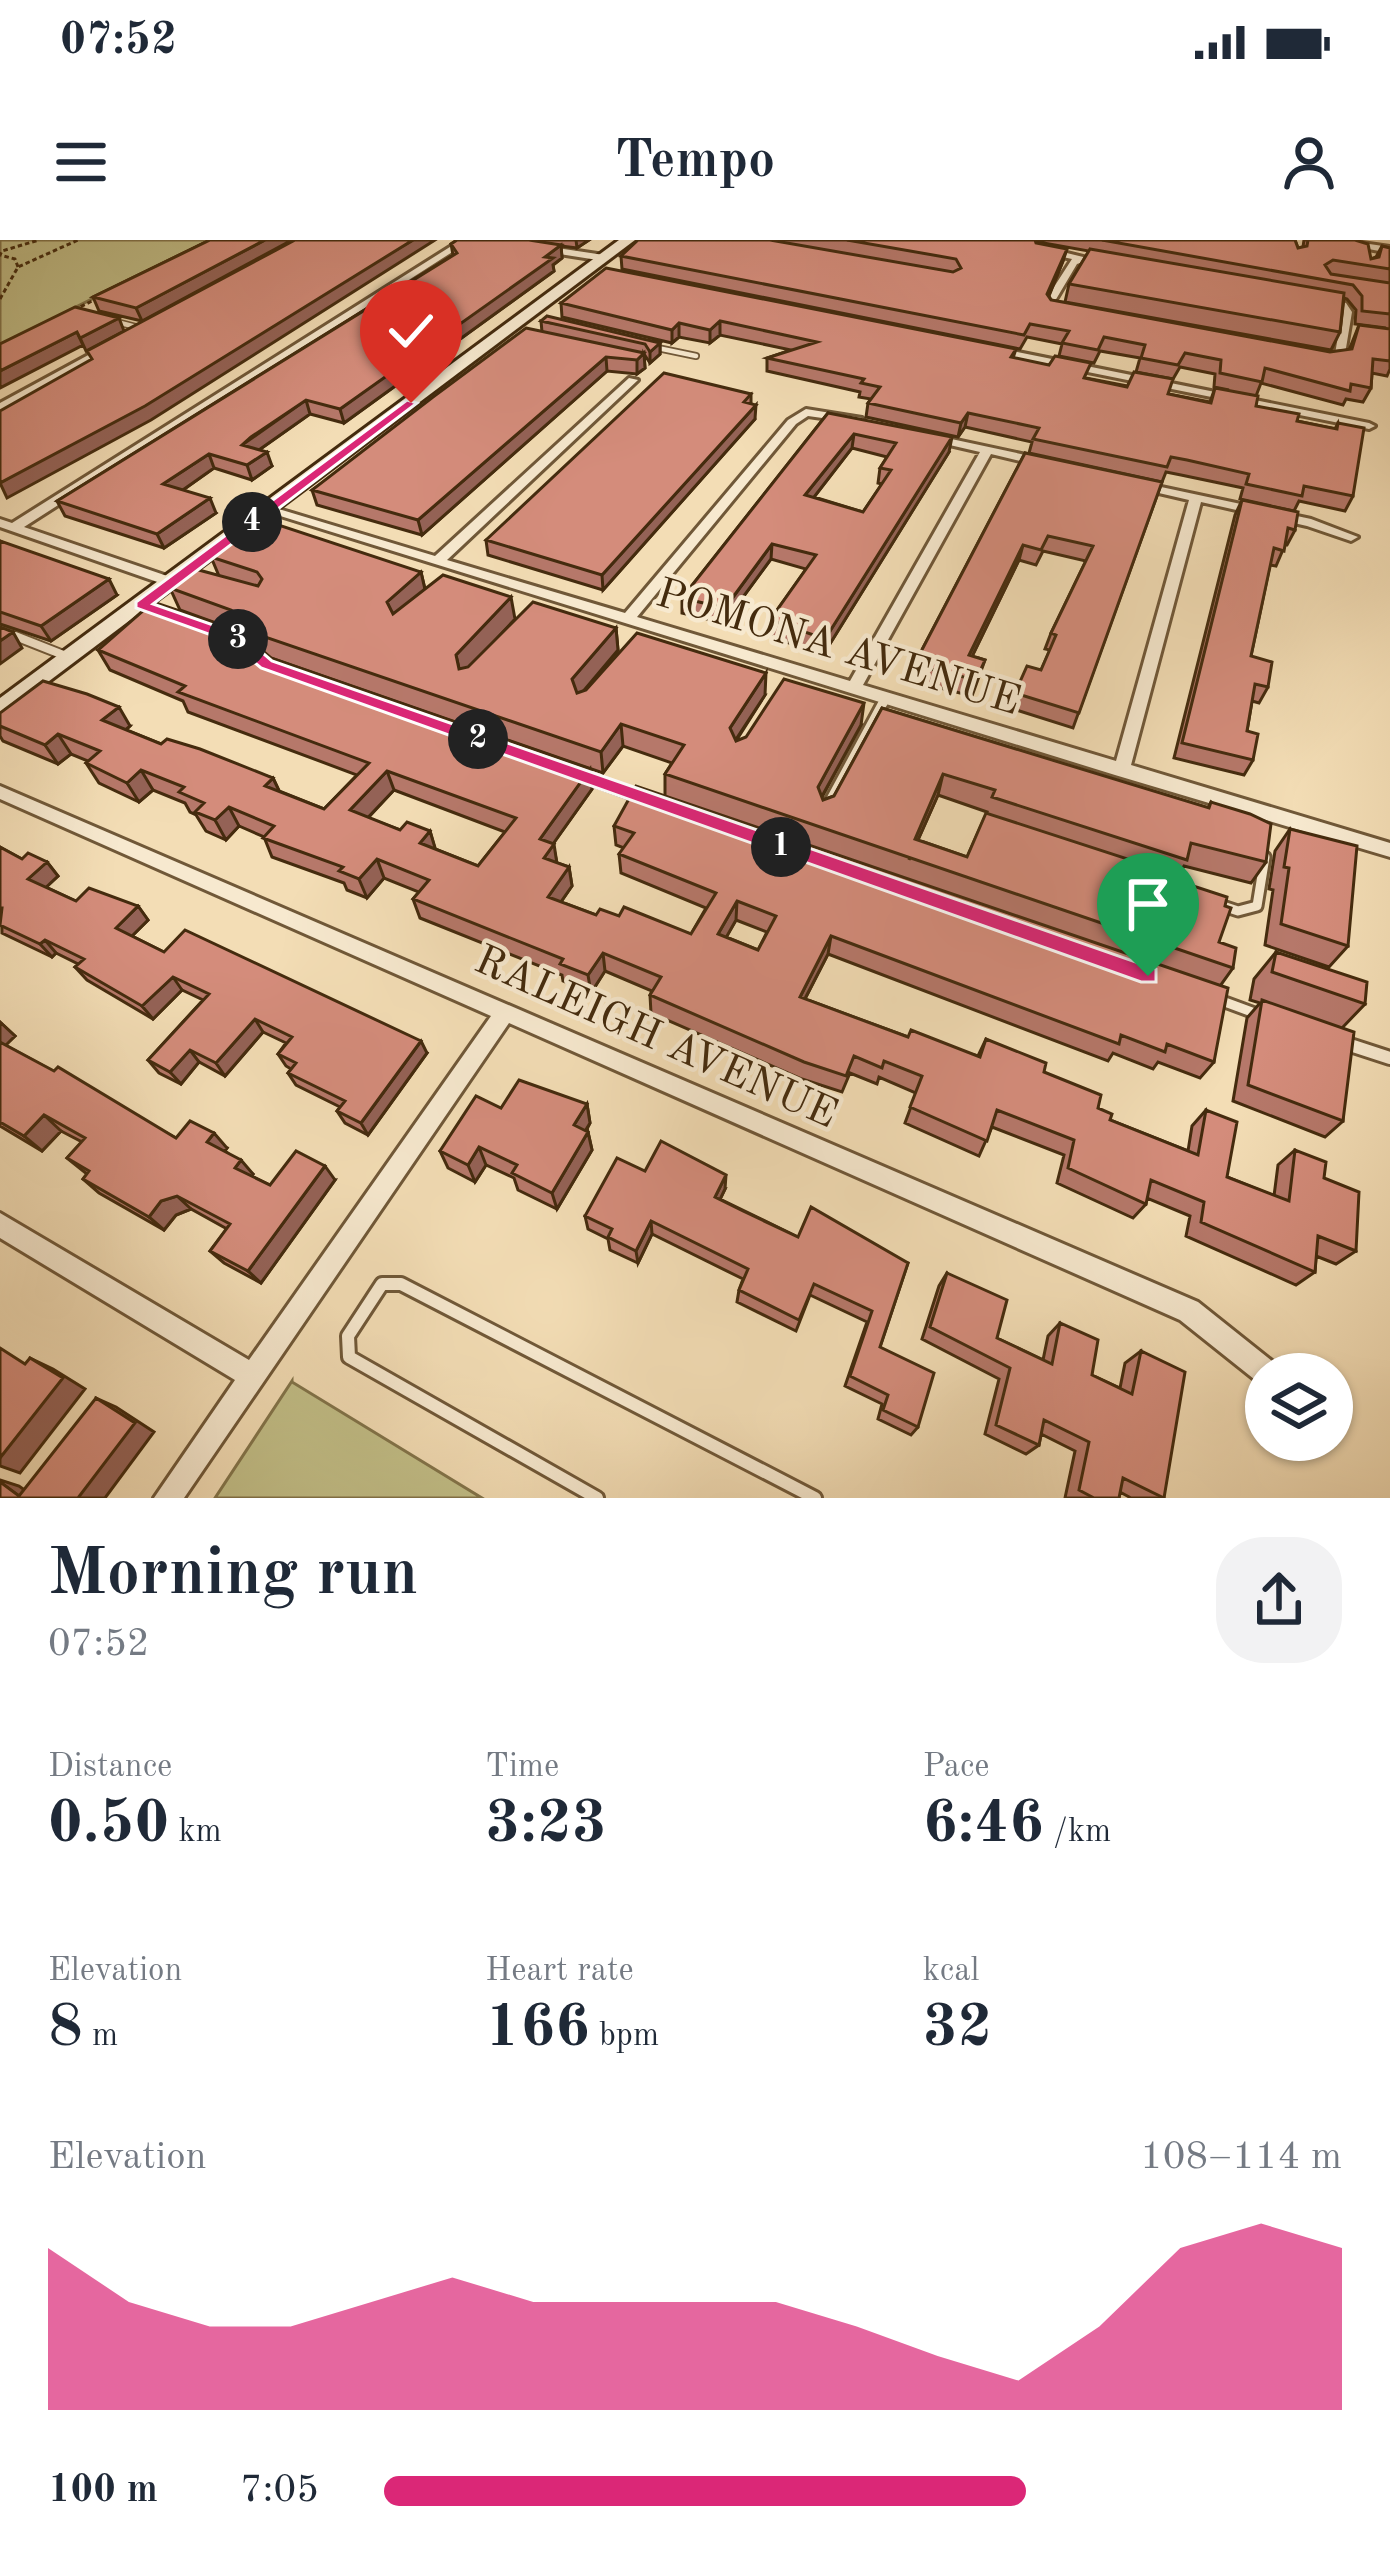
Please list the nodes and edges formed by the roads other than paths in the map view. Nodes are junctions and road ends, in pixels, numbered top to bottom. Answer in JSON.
{"nodes":[{"id":1,"x":467,"y":240,"type":"edge"},
{"id":2,"x":628,"y":240,"type":"edge"},
{"id":3,"x":1324,"y":240,"type":"edge"},
{"id":4,"x":528,"y":247,"type":"edge"},
{"id":5,"x":1371,"y":247,"type":"junction"},
{"id":6,"x":1037,"y":249,"type":"edge"},
{"id":7,"x":1390,"y":250,"type":"edge"},
{"id":8,"x":1082,"y":259,"type":"junction"},
{"id":9,"x":1108,"y":264,"type":"edge"},
{"id":10,"x":1367,"y":266,"type":"edge"},
{"id":11,"x":598,"y":267,"type":"junction"},
{"id":12,"x":1304,"y":296,"type":"edge"},
{"id":13,"x":74,"y":313,"type":"edge"},
{"id":14,"x":1078,"y":313,"type":"edge"},
{"id":15,"x":165,"y":318,"type":"edge"},
{"id":16,"x":144,"y":329,"type":"junction"},
{"id":17,"x":627,"y":341,"type":"edge"},
{"id":18,"x":974,"y":347,"type":"edge"},
{"id":19,"x":1304,"y":354,"type":"edge"},
{"id":20,"x":697,"y":356,"type":"dead end"},
{"id":21,"x":633,"y":380,"type":"dead end"},
{"id":22,"x":0,"y":407,"type":"edge"},
{"id":23,"x":875,"y":424,"type":"edge"},
{"id":24,"x":1369,"y":425,"type":"edge"},
{"id":25,"x":920,"y":434,"type":"edge"},
{"id":26,"x":988,"y":450,"type":"junction"},
{"id":27,"x":1057,"y":466,"type":"edge"},
{"id":28,"x":1127,"y":482,"type":"edge"},
{"id":29,"x":1196,"y":498,"type":"junction"},
{"id":30,"x":267,"y":510,"type":"junction"},
{"id":31,"x":6,"y":525,"type":"edge"},
{"id":32,"x":1351,"y":537,"type":"dead end"},
{"id":33,"x":437,"y":562,"type":"junction"},
{"id":34,"x":465,"y":570,"type":"junction"},
{"id":35,"x":184,"y":579,"type":"junction"},
{"id":36,"x":449,"y":584,"type":"edge"},
{"id":37,"x":548,"y":595,"type":"junction"},
{"id":38,"x":141,"y":605,"type":"junction"},
{"id":39,"x":535,"y":609,"type":"edge"},
{"id":40,"x":164,"y":613,"type":"edge"},
{"id":41,"x":629,"y":618,"type":"junction"},
{"id":42,"x":650,"y":624,"type":"junction"},
{"id":43,"x":0,"y":630,"type":"edge"},
{"id":44,"x":636,"y":640,"type":"edge"},
{"id":45,"x":71,"y":658,"type":"junction"},
{"id":46,"x":793,"y":668,"type":"junction"},
{"id":47,"x":782,"y":685,"type":"edge"},
{"id":48,"x":855,"y":686,"type":"junction"},
{"id":49,"x":886,"y":697,"type":"junction"},
{"id":50,"x":0,"y":710,"type":"edge"},
{"id":51,"x":567,"y":771,"type":"edge"},
{"id":52,"x":1121,"y":771,"type":"junction"},
{"id":53,"x":0,"y":792,"type":"edge"},
{"id":54,"x":657,"y":803,"type":"edge"},
{"id":55,"x":823,"y":813,"type":"edge"},
{"id":56,"x":1271,"y":816,"type":"junction"},
{"id":57,"x":1390,"y":850,"type":"edge"},
{"id":58,"x":1217,"y":904,"type":"edge"},
{"id":59,"x":1203,"y":995,"type":"edge"},
{"id":60,"x":505,"y":1012,"type":"junction"},
{"id":61,"x":1268,"y":1018,"type":"edge"},
{"id":62,"x":1326,"y":1037,"type":"edge"},
{"id":63,"x":1390,"y":1058,"type":"edge"},
{"id":64,"x":0,"y":1225,"type":"edge"},
{"id":65,"x":1245,"y":1356,"type":"edge"},
{"id":66,"x":253,"y":1376,"type":"junction"},
{"id":67,"x":807,"y":1496,"type":"edge"},
{"id":68,"x":168,"y":1498,"type":"edge"},
{"id":69,"x":597,"y":1498,"type":"edge"}],
"edges":[{"from":1,"to":31,"type":"street"},
{"from":2,"to":11,"type":"street"},
{"from":3,"to":5,"type":"street"},
{"from":4,"to":11,"type":"street"},
{"from":5,"to":7,"type":"street"},
{"from":5,"to":10,"type":"lane"},
{"from":6,"to":8,"type":"street"},
{"from":8,"to":9,"type":"street"},
{"from":8,"to":14,"type":"street"},
{"from":11,"to":30,"type":"street"},
{"from":12,"to":19,"type":"street"},
{"from":13,"to":16,"type":"lane"},
{"from":15,"to":16,"type":"street"},
{"from":16,"to":22,"type":"street"},
{"from":17,"to":20,"type":"lane"},
{"from":18,"to":24,"type":"street"},
{"from":21,"to":33,"type":"street"},
{"from":23,"to":41,"type":"street"},
{"from":25,"to":26,"type":"street"},
{"from":26,"to":27,"type":"street"},
{"from":26,"to":48,"type":"street"},
{"from":28,"to":29,"type":"street"},
{"from":29,"to":32,"type":"street"},
{"from":29,"to":52,"type":"street"},
{"from":30,"to":33,"type":"street","name":"POMONA AVENUE"},
{"from":30,"to":35,"type":"street"},
{"from":31,"to":35,"type":"street"},
{"from":33,"to":34,"type":"street","name":"POMONA AVENUE"},
{"from":34,"to":36,"type":"lane"},
{"from":34,"to":37,"type":"street","name":"POMONA AVENUE"},
{"from":35,"to":38,"type":"street"},
{"from":37,"to":39,"type":"lane"},
{"from":37,"to":41,"type":"street","name":"POMONA AVENUE"},
{"from":38,"to":40,"type":"street"},
{"from":38,"to":45,"type":"street"},
{"from":41,"to":42,"type":"street","name":"POMONA AVENUE"},
{"from":42,"to":44,"type":"lane"},
{"from":42,"to":46,"type":"street","name":"POMONA AVENUE"},
{"from":43,"to":45,"type":"lane"},
{"from":45,"to":50,"type":"street"},
{"from":46,"to":47,"type":"lane"},
{"from":46,"to":48,"type":"street","name":"POMONA AVENUE"},
{"from":48,"to":49,"type":"street","name":"POMONA AVENUE"},
{"from":49,"to":52,"type":"street","name":"POMONA AVENUE"},
{"from":49,"to":55,"type":"lane"},
{"from":51,"to":54,"type":"lane"},
{"from":52,"to":56,"type":"street","name":"POMONA AVENUE"},
{"from":53,"to":60,"type":"street","name":"RALEIGH AVENUE"},
{"from":56,"to":57,"type":"street","name":"POMONA AVENUE"},
{"from":56,"to":58,"type":"lane"},
{"from":59,"to":61,"type":"lane"},
{"from":60,"to":65,"type":"street","name":"RALEIGH AVENUE"},
{"from":60,"to":66,"type":"street"},
{"from":62,"to":63,"type":"lane"},
{"from":64,"to":66,"type":"street"},
{"from":66,"to":68,"type":"street"},
{"from":67,"to":69,"type":"lane"}]}
